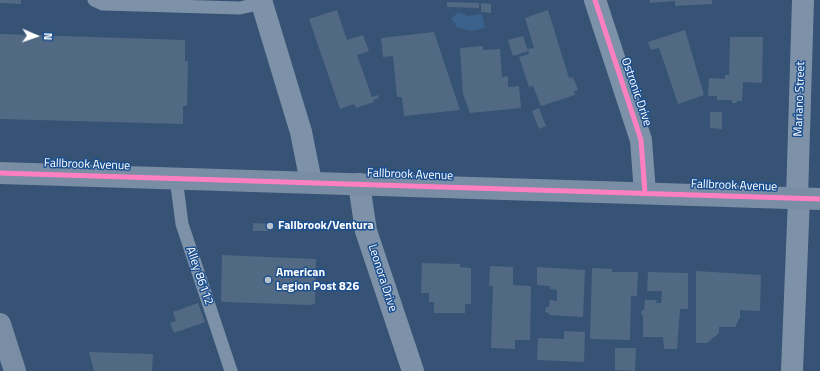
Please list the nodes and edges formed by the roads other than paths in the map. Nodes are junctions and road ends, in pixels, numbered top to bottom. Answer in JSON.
{"nodes":[{"id":1,"x":94,"y":0,"type":"edge"},
{"id":2,"x":595,"y":0,"type":"edge"},
{"id":3,"x":803,"y":0,"type":"edge"},
{"id":4,"x":261,"y":2,"type":"edge"},
{"id":5,"x":0,"y":173,"type":"edge"},
{"id":6,"x":176,"y":178,"type":"junction"},
{"id":7,"x":311,"y":182,"type":"junction"},
{"id":8,"x":359,"y":184,"type":"junction"},
{"id":9,"x":645,"y":193,"type":"junction"},
{"id":10,"x":805,"y":199,"type":"edge"},
{"id":11,"x":0,"y":324,"type":"edge"},
{"id":12,"x":15,"y":371,"type":"edge"},
{"id":13,"x":231,"y":371,"type":"edge"},
{"id":14,"x":413,"y":371,"type":"edge"},
{"id":15,"x":792,"y":371,"type":"edge"}],
"edges":[{"from":1,"to":4,"type":"lane"},
{"from":2,"to":9,"type":"street","name":"Ostronic Drive"},
{"from":3,"to":10,"type":"street","name":"Mariano Street"},
{"from":4,"to":7,"type":"street"},
{"from":5,"to":6,"type":"main road","name":"Fallbrook Avenue"},
{"from":6,"to":7,"type":"main road","name":"Fallbrook Avenue"},
{"from":6,"to":13,"type":"lane","name":"Alley 86112"},
{"from":7,"to":8,"type":"main road","name":"Fallbrook Avenue"},
{"from":8,"to":9,"type":"main road","name":"Fallbrook Avenue"},
{"from":8,"to":14,"type":"street","name":"Leonora Drive"},
{"from":9,"to":10,"type":"main road","name":"Fallbrook Avenue"},
{"from":10,"to":15,"type":"street","name":"Mariano Street"},
{"from":11,"to":12,"type":"main road"}]}
